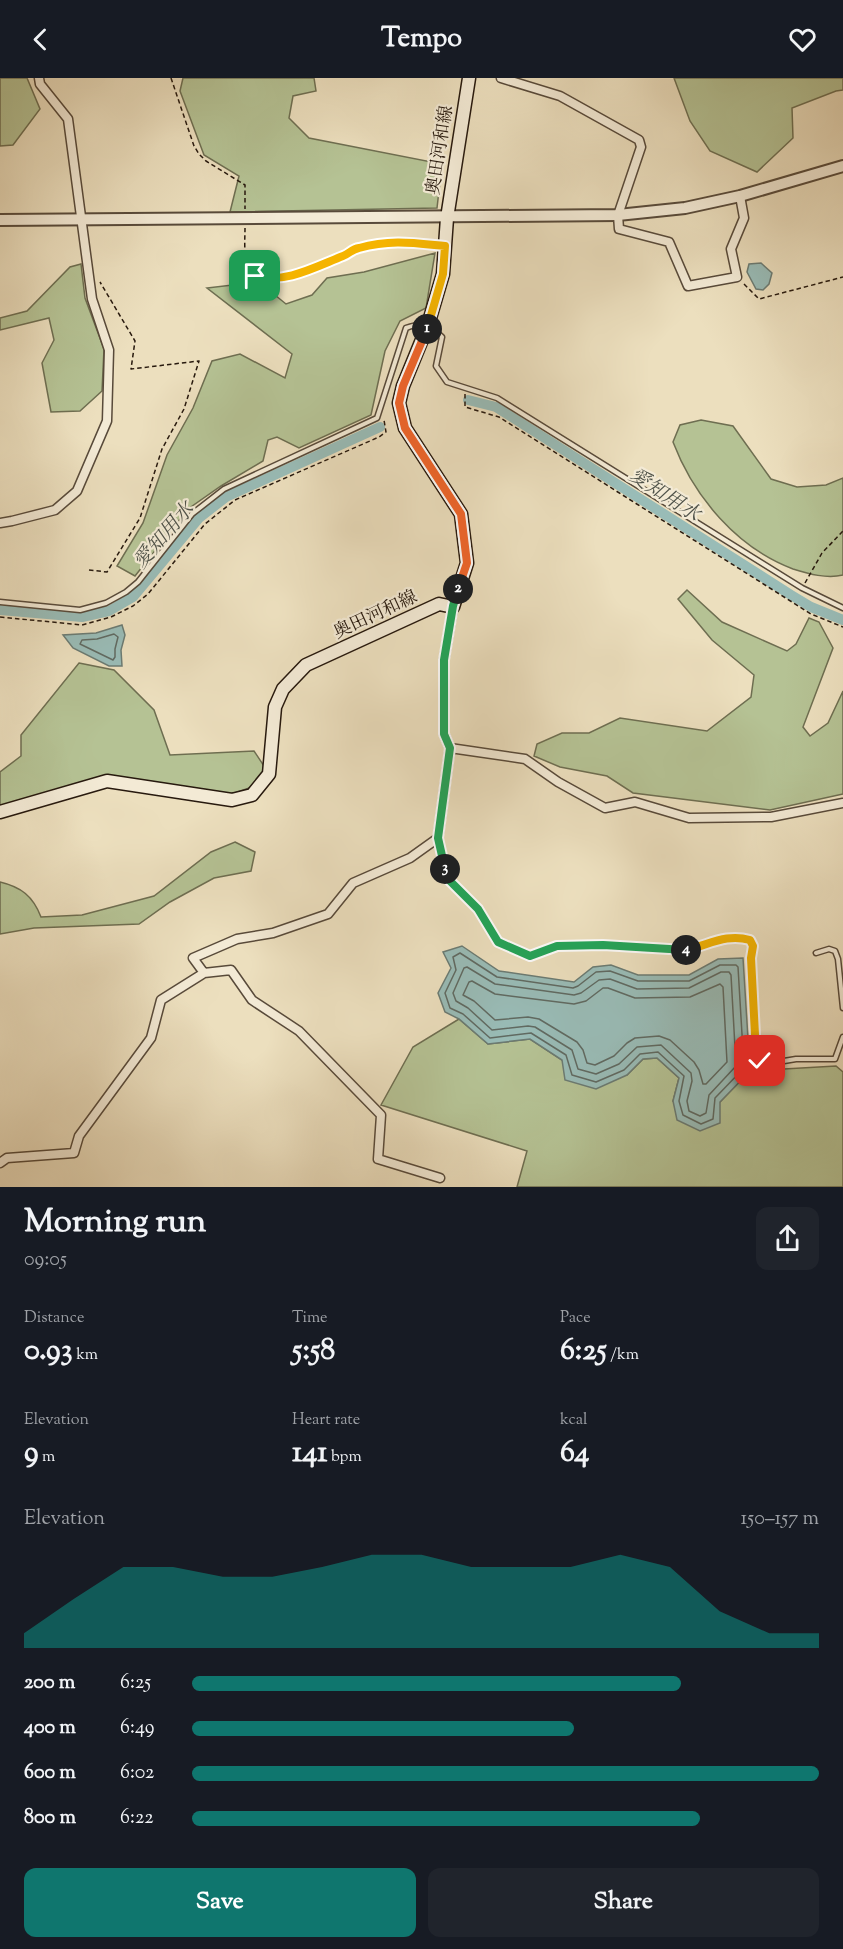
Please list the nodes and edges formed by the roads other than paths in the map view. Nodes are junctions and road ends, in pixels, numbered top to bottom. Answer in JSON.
{"nodes":[{"id":1,"x":39,"y":78,"type":"edge"},
{"id":2,"x":469,"y":78,"type":"edge"},
{"id":3,"x":501,"y":78,"type":"edge"},
{"id":4,"x":843,"y":166,"type":"edge"},
{"id":5,"x":740,"y":196,"type":"junction"},
{"id":6,"x":618,"y":215,"type":"junction"},
{"id":7,"x":447,"y":218,"type":"junction"},
{"id":8,"x":81,"y":219,"type":"junction"},
{"id":9,"x":0,"y":220,"type":"edge"},
{"id":10,"x":428,"y":326,"type":"junction"},
{"id":11,"x":0,"y":523,"type":"edge"},
{"id":12,"x":0,"y":602,"type":"edge"},
{"id":13,"x":453,"y":606,"type":"junction"},
{"id":14,"x":843,"y":608,"type":"edge"},
{"id":15,"x":450,"y":748,"type":"junction"},
{"id":16,"x":843,"y":803,"type":"edge"},
{"id":17,"x":0,"y":812,"type":"edge"},
{"id":18,"x":438,"y":838,"type":"junction"},
{"id":19,"x":816,"y":953,"type":"dead end"},
{"id":20,"x":204,"y":973,"type":"junction"},
{"id":21,"x":843,"y":1008,"type":"edge"},
{"id":22,"x":843,"y":1037,"type":"edge"},
{"id":23,"x":0,"y":1163,"type":"edge"},
{"id":24,"x":440,"y":1178,"type":"dead end"}],
"edges":[{"from":1,"to":8,"type":"street"},
{"from":2,"to":7,"type":"main road","name":"奥田河和線"},
{"from":3,"to":6,"type":"street"},
{"from":4,"to":5,"type":"street"},
{"from":5,"to":6,"type":"street"},
{"from":5,"to":6,"type":"street"},
{"from":6,"to":7,"type":"street"},
{"from":7,"to":8,"type":"street"},
{"from":7,"to":10,"type":"main road","name":"奥田河和線"},
{"from":8,"to":9,"type":"street"},
{"from":8,"to":11,"type":"street"},
{"from":10,"to":12,"type":"lane"},
{"from":10,"to":13,"type":"main road","name":"奥田河和線"},
{"from":10,"to":14,"type":"lane"},
{"from":13,"to":15,"type":"street"},
{"from":13,"to":17,"type":"main road","name":"奥田河和線"},
{"from":15,"to":16,"type":"street"},
{"from":15,"to":18,"type":"street"},
{"from":18,"to":20,"type":"street"},
{"from":18,"to":22,"type":"lane"},
{"from":19,"to":21,"type":"lane"},
{"from":20,"to":23,"type":"street"},
{"from":20,"to":24,"type":"street"}]}
